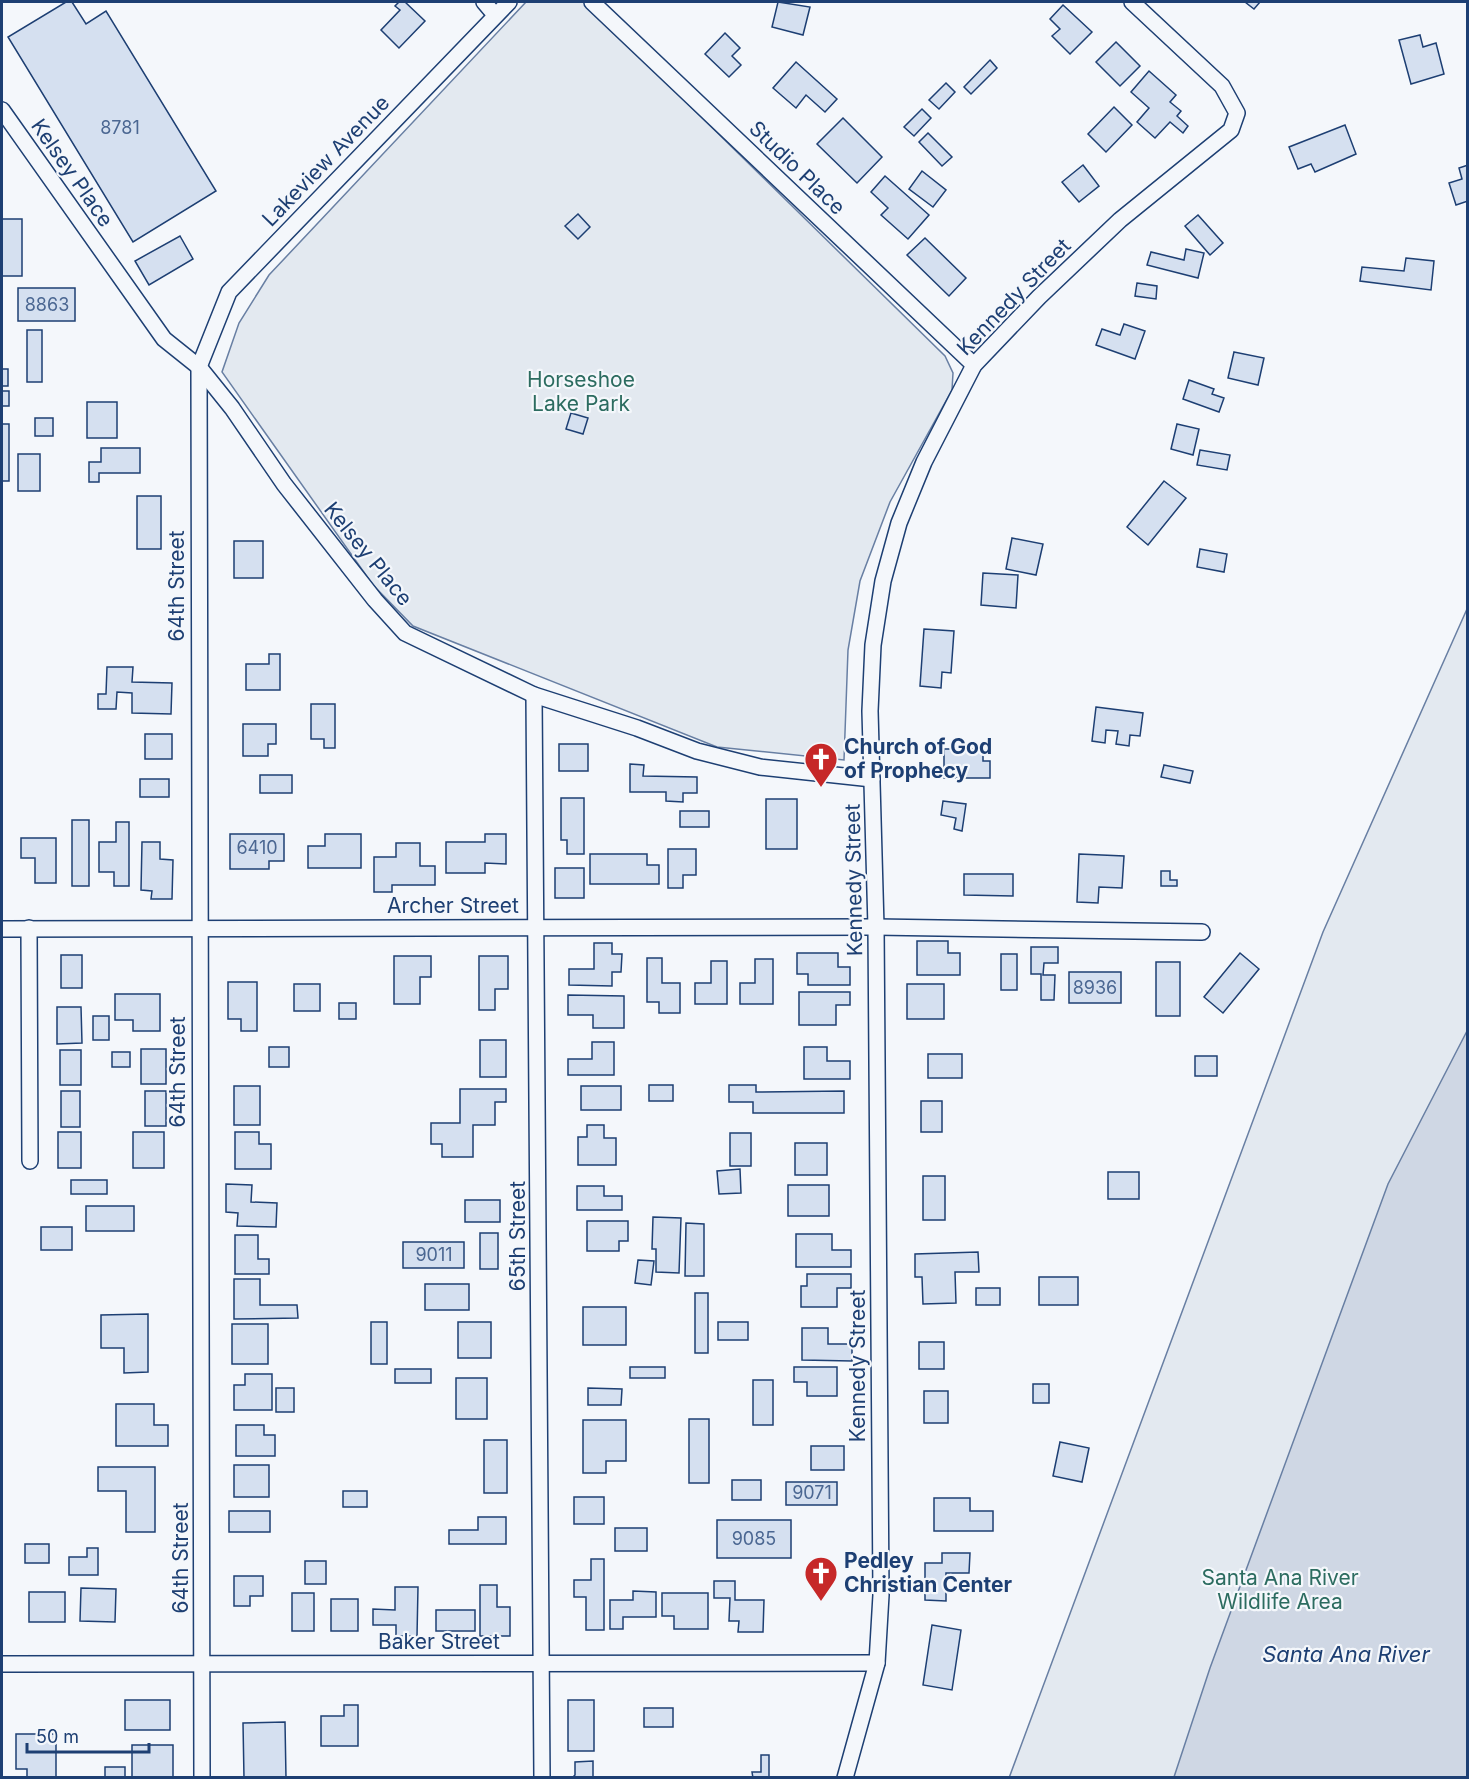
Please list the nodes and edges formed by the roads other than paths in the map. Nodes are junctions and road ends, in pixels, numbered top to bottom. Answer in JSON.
{"nodes":[{"id":1,"x":484,"y":2,"type":"edge"},
{"id":2,"x":509,"y":2,"type":"edge"},
{"id":3,"x":592,"y":2,"type":"edge"},
{"id":4,"x":1132,"y":2,"type":"edge"},
{"id":5,"x":495,"y":15,"type":"junction"},
{"id":6,"x":2,"y":110,"type":"edge"},
{"id":7,"x":974,"y":365,"type":"junction"},
{"id":8,"x":199,"y":366,"type":"junction"},
{"id":9,"x":534,"y":694,"type":"junction"},
{"id":10,"x":872,"y":779,"type":"junction"},
{"id":11,"x":199,"y":927,"type":"junction"},
{"id":12,"x":538,"y":927,"type":"junction"},
{"id":13,"x":876,"y":927,"type":"junction"},
{"id":14,"x":2,"y":928,"type":"edge"},
{"id":15,"x":29,"y":928,"type":"junction"},
{"id":16,"x":1202,"y":932,"type":"dead end"},
{"id":17,"x":30,"y":1161,"type":"dead end"},
{"id":18,"x":202,"y":1662,"type":"junction"},
{"id":19,"x":540,"y":1663,"type":"junction"},
{"id":20,"x":877,"y":1663,"type":"junction"},
{"id":21,"x":2,"y":1664,"type":"edge"},
{"id":22,"x":202,"y":1778,"type":"edge"},
{"id":23,"x":542,"y":1778,"type":"edge"},
{"id":24,"x":845,"y":1778,"type":"edge"}],
"edges":[{"from":1,"to":5,"type":"street"},
{"from":2,"to":5,"type":"street","name":"Lakeview Avenue"},
{"from":3,"to":7,"type":"street","name":"Studio Place"},
{"from":4,"to":7,"type":"street","name":"Kennedy Street"},
{"from":5,"to":8,"type":"street","name":"Lakeview Avenue"},
{"from":6,"to":8,"type":"street","name":"Kelsey Place"},
{"from":7,"to":10,"type":"street","name":"Kennedy Street"},
{"from":8,"to":9,"type":"street","name":"Kelsey Place"},
{"from":8,"to":11,"type":"street","name":"64th Street"},
{"from":9,"to":10,"type":"street","name":"Kelsey Place"},
{"from":9,"to":12,"type":"street","name":"65th Street"},
{"from":10,"to":13,"type":"street","name":"Kennedy Street"},
{"from":11,"to":12,"type":"street","name":"Archer Street"},
{"from":11,"to":15,"type":"street","name":"Archer Street"},
{"from":11,"to":18,"type":"street","name":"64th Street"},
{"from":12,"to":13,"type":"street","name":"Archer Street"},
{"from":12,"to":19,"type":"street","name":"65th Street"},
{"from":13,"to":16,"type":"street","name":"Archer Street"},
{"from":13,"to":20,"type":"street","name":"Kennedy Street"},
{"from":14,"to":15,"type":"street","name":"Archer Street"},
{"from":15,"to":17,"type":"street"},
{"from":18,"to":19,"type":"street","name":"Baker Street"},
{"from":18,"to":21,"type":"street","name":"Baker Street"},
{"from":18,"to":22,"type":"street","name":"64th Street"},
{"from":19,"to":20,"type":"street","name":"Baker Street"},
{"from":19,"to":23,"type":"street","name":"65th Street"},
{"from":20,"to":24,"type":"street","name":"Kennedy Street"}]}
